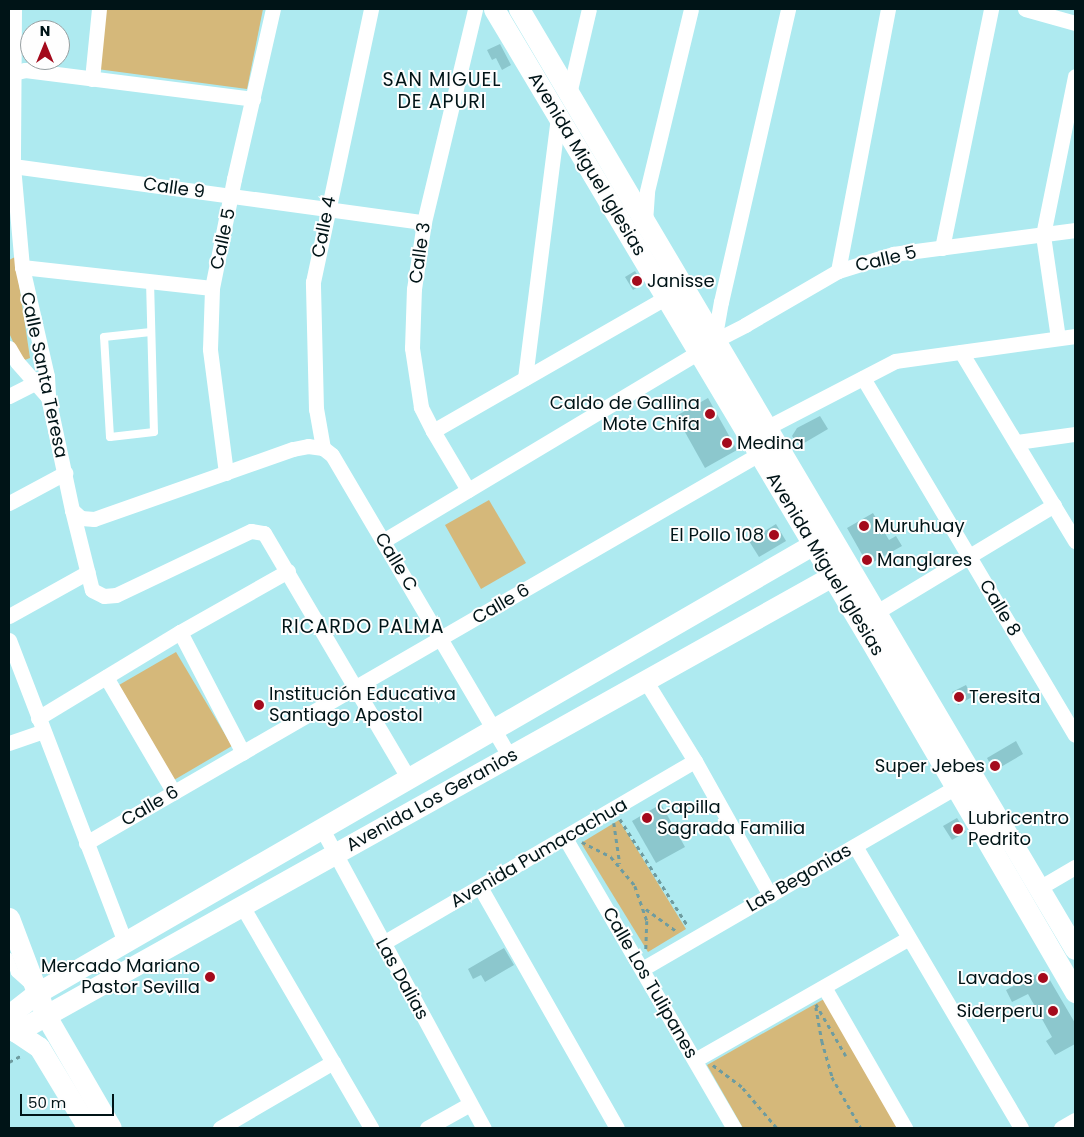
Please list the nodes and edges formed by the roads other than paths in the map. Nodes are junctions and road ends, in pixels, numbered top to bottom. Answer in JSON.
{"nodes":[{"id":1,"x":14,"y":9,"type":"edge"},
{"id":2,"x":99,"y":9,"type":"edge"},
{"id":3,"x":273,"y":9,"type":"edge"},
{"id":4,"x":371,"y":9,"type":"edge"},
{"id":5,"x":475,"y":9,"type":"edge"},
{"id":6,"x":494,"y":9,"type":"edge"},
{"id":7,"x":519,"y":9,"type":"edge"},
{"id":8,"x":589,"y":9,"type":"edge"},
{"id":9,"x":691,"y":9,"type":"edge"},
{"id":10,"x":788,"y":9,"type":"edge"},
{"id":11,"x":888,"y":9,"type":"edge"},
{"id":12,"x":991,"y":9,"type":"edge"},
{"id":13,"x":1025,"y":9,"type":"edge"},
{"id":14,"x":1075,"y":23,"type":"edge"},
{"id":15,"x":11,"y":73,"type":"edge"},
{"id":16,"x":1075,"y":76,"type":"edge"},
{"id":17,"x":92,"y":79,"type":"junction"},
{"id":18,"x":568,"y":94,"type":"junction"},
{"id":19,"x":253,"y":99,"type":"junction"},
{"id":20,"x":558,"y":116,"type":"junction"},
{"id":21,"x":13,"y":166,"type":"junction"},
{"id":22,"x":232,"y":196,"type":"junction"},
{"id":23,"x":327,"y":209,"type":"junction"},
{"id":24,"x":424,"y":222,"type":"junction"},
{"id":25,"x":644,"y":224,"type":"junction"},
{"id":26,"x":1075,"y":230,"type":"edge"},
{"id":27,"x":1043,"y":234,"type":"junction"},
{"id":28,"x":942,"y":248,"type":"junction"},
{"id":29,"x":22,"y":268,"type":"junction"},
{"id":30,"x":838,"y":271,"type":"junction"},
{"id":31,"x":150,"y":281,"type":"junction"},
{"id":32,"x":212,"y":288,"type":"junction"},
{"id":33,"x":666,"y":297,"type":"junction"},
{"id":34,"x":151,"y":332,"type":"junction"},
{"id":35,"x":1075,"y":336,"type":"edge"},
{"id":36,"x":1058,"y":338,"type":"junction"},
{"id":37,"x":707,"y":347,"type":"junction"},
{"id":38,"x":9,"y":348,"type":"edge"},
{"id":39,"x":961,"y":352,"type":"junction"},
{"id":40,"x":525,"y":378,"type":"junction"},
{"id":41,"x":864,"y":378,"type":"junction"},
{"id":42,"x":41,"y":379,"type":"junction"},
{"id":43,"x":9,"y":396,"type":"edge"},
{"id":44,"x":766,"y":428,"type":"junction"},
{"id":45,"x":433,"y":431,"type":"junction"},
{"id":46,"x":1075,"y":434,"type":"edge"},
{"id":47,"x":1017,"y":442,"type":"junction"},
{"id":48,"x":323,"y":448,"type":"junction"},
{"id":49,"x":759,"y":454,"type":"junction"},
{"id":50,"x":226,"y":472,"type":"junction"},
{"id":51,"x":64,"y":473,"type":"junction"},
{"id":52,"x":468,"y":490,"type":"junction"},
{"id":53,"x":9,"y":503,"type":"edge"},
{"id":54,"x":1054,"y":505,"type":"junction"},
{"id":55,"x":72,"y":510,"type":"junction"},
{"id":56,"x":1073,"y":534,"type":"edge"},
{"id":57,"x":821,"y":540,"type":"junction"},
{"id":58,"x":383,"y":541,"type":"junction"},
{"id":59,"x":970,"y":557,"type":"junction"},
{"id":60,"x":288,"y":571,"type":"junction"},
{"id":61,"x":88,"y":572,"type":"junction"},
{"id":62,"x":839,"y":572,"type":"junction"},
{"id":63,"x":875,"y":613,"type":"junction"},
{"id":64,"x":9,"y":616,"type":"edge"},
{"id":65,"x":180,"y":632,"type":"junction"},
{"id":66,"x":441,"y":638,"type":"junction"},
{"id":67,"x":9,"y":640,"type":"edge"},
{"id":68,"x":106,"y":677,"type":"junction"},
{"id":69,"x":644,"y":680,"type":"junction"},
{"id":70,"x":354,"y":688,"type":"junction"},
{"id":71,"x":41,"y":725,"type":"junction"},
{"id":72,"x":494,"y":729,"type":"junction"},
{"id":73,"x":1075,"y":735,"type":"edge"},
{"id":74,"x":9,"y":742,"type":"edge"},
{"id":75,"x":243,"y":753,"type":"junction"},
{"id":76,"x":509,"y":756,"type":"junction"},
{"id":77,"x":696,"y":761,"type":"junction"},
{"id":78,"x":408,"y":779,"type":"junction"},
{"id":79,"x":956,"y":787,"type":"junction"},
{"id":80,"x":174,"y":793,"type":"junction"},
{"id":81,"x":322,"y":829,"type":"junction"},
{"id":82,"x":566,"y":838,"type":"junction"},
{"id":83,"x":86,"y":843,"type":"junction"},
{"id":84,"x":855,"y":846,"type":"junction"},
{"id":85,"x":335,"y":854,"type":"junction"},
{"id":86,"x":1075,"y":867,"type":"edge"},
{"id":87,"x":480,"y":887,"type":"junction"},
{"id":88,"x":1039,"y":888,"type":"junction"},
{"id":89,"x":770,"y":895,"type":"junction"},
{"id":90,"x":242,"y":906,"type":"junction"},
{"id":91,"x":11,"y":933,"type":"edge"},
{"id":92,"x":909,"y":938,"type":"junction"},
{"id":93,"x":125,"y":942,"type":"junction"},
{"id":94,"x":383,"y":943,"type":"junction"},
{"id":95,"x":1075,"y":950,"type":"edge"},
{"id":96,"x":9,"y":957,"type":"edge"},
{"id":97,"x":642,"y":969,"type":"junction"},
{"id":98,"x":12,"y":975,"type":"edge"},
{"id":99,"x":65,"y":977,"type":"junction"},
{"id":100,"x":824,"y":987,"type":"junction"},
{"id":101,"x":1075,"y":992,"type":"edge"},
{"id":102,"x":37,"y":993,"type":"junction"},
{"id":103,"x":78,"y":998,"type":"junction"},
{"id":104,"x":46,"y":1016,"type":"junction"},
{"id":105,"x":11,"y":1025,"type":"edge"},
{"id":106,"x":695,"y":1060,"type":"junction"},
{"id":107,"x":333,"y":1062,"type":"junction"},
{"id":108,"x":470,"y":1104,"type":"junction"},
{"id":109,"x":1075,"y":1120,"type":"edge"},
{"id":110,"x":88,"y":1128,"type":"edge"},
{"id":111,"x":110,"y":1128,"type":"edge"},
{"id":112,"x":220,"y":1128,"type":"edge"},
{"id":113,"x":371,"y":1128,"type":"edge"},
{"id":114,"x":427,"y":1128,"type":"edge"},
{"id":115,"x":484,"y":1128,"type":"edge"},
{"id":116,"x":617,"y":1128,"type":"edge"},
{"id":117,"x":734,"y":1128,"type":"edge"},
{"id":118,"x":905,"y":1128,"type":"edge"},
{"id":119,"x":1021,"y":1128,"type":"edge"},
{"id":120,"x":1061,"y":1128,"type":"edge"}],
"edges":[{"from":1,"to":15,"type":"street","name":"Calle Santa Teresa"},
{"from":2,"to":17,"type":"street"},
{"from":3,"to":19,"type":"street","name":"Calle 5"},
{"from":4,"to":23,"type":"street","name":"Calle 4"},
{"from":5,"to":24,"type":"street","name":"Calle 3"},
{"from":6,"to":20,"type":"main road","name":"Avenida Miguel Iglesias"},
{"from":7,"to":18,"type":"main road","name":"Avenida Miguel Iglesias"},
{"from":8,"to":18,"type":"street"},
{"from":9,"to":25,"type":"street"},
{"from":10,"to":37,"type":"street"},
{"from":11,"to":30,"type":"street"},
{"from":12,"to":28,"type":"street"},
{"from":13,"to":14,"type":"street"},
{"from":15,"to":17,"type":"street"},
{"from":15,"to":21,"type":"street","name":"Calle Santa Teresa"},
{"from":16,"to":27,"type":"street"},
{"from":17,"to":19,"type":"street"},
{"from":18,"to":25,"type":"main road","name":"Avenida Miguel Iglesias"},
{"from":19,"to":22,"type":"street","name":"Calle 5"},
{"from":20,"to":33,"type":"main road","name":"Avenida Miguel Iglesias"},
{"from":20,"to":40,"type":"street"},
{"from":21,"to":22,"type":"street","name":"Calle 9"},
{"from":21,"to":29,"type":"street","name":"Calle Santa Teresa"},
{"from":22,"to":23,"type":"street","name":"Calle 9"},
{"from":22,"to":32,"type":"street","name":"Calle 5"},
{"from":23,"to":24,"type":"street","name":"Calle 9"},
{"from":23,"to":48,"type":"street","name":"Calle 4"},
{"from":24,"to":45,"type":"street","name":"Calle 3"},
{"from":25,"to":37,"type":"main road","name":"Avenida Miguel Iglesias"},
{"from":26,"to":27,"type":"street","name":"Calle 5"},
{"from":27,"to":28,"type":"street","name":"Calle 5"},
{"from":27,"to":36,"type":"street"},
{"from":28,"to":30,"type":"street","name":"Calle 5"},
{"from":29,"to":31,"type":"street"},
{"from":29,"to":42,"type":"street","name":"Calle Santa Teresa"},
{"from":30,"to":37,"type":"street","name":"Calle 5"},
{"from":31,"to":32,"type":"street"},
{"from":31,"to":34,"type":"lane"},
{"from":32,"to":50,"type":"street","name":"Calle 5"},
{"from":33,"to":37,"type":"main road","name":"Avenida Miguel Iglesias"},
{"from":33,"to":40,"type":"street"},
{"from":34,"to":34,"type":"lane"},
{"from":35,"to":36,"type":"street"},
{"from":36,"to":39,"type":"street"},
{"from":37,"to":44,"type":"main road","name":"Avenida Miguel Iglesias"},
{"from":37,"to":49,"type":"main road","name":"Avenida Miguel Iglesias"},
{"from":37,"to":52,"type":"street","name":"Calle 5"},
{"from":38,"to":42,"type":"street"},
{"from":39,"to":41,"type":"street"},
{"from":39,"to":47,"type":"street"},
{"from":40,"to":45,"type":"street"},
{"from":41,"to":44,"type":"street"},
{"from":41,"to":59,"type":"street","name":"Calle 8"},
{"from":42,"to":43,"type":"street"},
{"from":42,"to":51,"type":"street","name":"Calle Santa Teresa"},
{"from":44,"to":57,"type":"main road","name":"Avenida Miguel Iglesias"},
{"from":45,"to":52,"type":"street","name":"Calle 3"},
{"from":46,"to":47,"type":"street"},
{"from":47,"to":54,"type":"street"},
{"from":48,"to":50,"type":"street"},
{"from":48,"to":58,"type":"street","name":"Calle C"},
{"from":49,"to":57,"type":"main road","name":"Avenida Miguel Iglesias"},
{"from":49,"to":66,"type":"street","name":"Calle 6"},
{"from":50,"to":55,"type":"street"},
{"from":51,"to":53,"type":"street"},
{"from":51,"to":55,"type":"street","name":"Calle Santa Teresa"},
{"from":52,"to":58,"type":"street","name":"Calle 5"},
{"from":54,"to":56,"type":"street"},
{"from":54,"to":59,"type":"street"},
{"from":55,"to":61,"type":"street","name":"Calle Santa Teresa"},
{"from":57,"to":62,"type":"main road","name":"Avenida Miguel Iglesias"},
{"from":57,"to":72,"type":"main road","name":"Avenida Los Geranios"},
{"from":58,"to":66,"type":"street","name":"Calle C"},
{"from":59,"to":63,"type":"street"},
{"from":59,"to":73,"type":"street","name":"Calle 8"},
{"from":60,"to":61,"type":"street","name":"Calle Santa Teresa"},
{"from":60,"to":65,"type":"street"},
{"from":60,"to":70,"type":"street"},
{"from":61,"to":64,"type":"street"},
{"from":62,"to":63,"type":"main road","name":"Avenida Miguel Iglesias"},
{"from":62,"to":69,"type":"main road","name":"Avenida Los Geranios"},
{"from":62,"to":79,"type":"main road","name":"Avenida Miguel Iglesias"},
{"from":63,"to":88,"type":"main road","name":"Avenida Miguel Iglesias"},
{"from":65,"to":68,"type":"street"},
{"from":65,"to":75,"type":"street"},
{"from":66,"to":70,"type":"street","name":"Calle 6"},
{"from":66,"to":72,"type":"street","name":"Calle C"},
{"from":67,"to":71,"type":"street"},
{"from":68,"to":71,"type":"street"},
{"from":68,"to":80,"type":"street"},
{"from":69,"to":76,"type":"main road","name":"Avenida Los Geranios"},
{"from":69,"to":77,"type":"street"},
{"from":70,"to":75,"type":"street","name":"Calle 6"},
{"from":70,"to":78,"type":"street"},
{"from":71,"to":74,"type":"street"},
{"from":71,"to":83,"type":"street"},
{"from":72,"to":76,"type":"street","name":"Calle C"},
{"from":72,"to":78,"type":"main road","name":"Avenida Los Geranios"},
{"from":75,"to":80,"type":"street","name":"Calle 6"},
{"from":76,"to":85,"type":"main road","name":"Avenida Los Geranios"},
{"from":77,"to":82,"type":"street","name":"Avenida Pumacachua"},
{"from":77,"to":89,"type":"street"},
{"from":78,"to":81,"type":"main road","name":"Avenida Los Geranios"},
{"from":79,"to":84,"type":"street","name":"Las Begonias"},
{"from":79,"to":101,"type":"main road","name":"Avenida Miguel Iglesias"},
{"from":80,"to":83,"type":"street","name":"Calle 6"},
{"from":81,"to":85,"type":"street","name":"Las Dalias"},
{"from":81,"to":93,"type":"main road","name":"Avenida Los Geranios"},
{"from":82,"to":87,"type":"street","name":"Avenida Pumacachua"},
{"from":82,"to":97,"type":"street","name":"Calle Los Tulipanes"},
{"from":83,"to":93,"type":"street"},
{"from":84,"to":89,"type":"street","name":"Las Begonias"},
{"from":84,"to":92,"type":"street"},
{"from":85,"to":90,"type":"main road","name":"Avenida Los Geranios"},
{"from":85,"to":94,"type":"street","name":"Las Dalias"},
{"from":86,"to":88,"type":"street"},
{"from":87,"to":94,"type":"street","name":"Avenida Pumacachua"},
{"from":87,"to":116,"type":"street"},
{"from":88,"to":95,"type":"main road","name":"Avenida Miguel Iglesias"},
{"from":89,"to":97,"type":"street","name":"Las Begonias"},
{"from":90,"to":103,"type":"main road","name":"Avenida Los Geranios"},
{"from":90,"to":107,"type":"street"},
{"from":91,"to":102,"type":"main road"},
{"from":92,"to":100,"type":"street"},
{"from":92,"to":119,"type":"street"},
{"from":93,"to":99,"type":"main road","name":"Avenida Los Geranios"},
{"from":94,"to":108,"type":"street","name":"Las Dalias"},
{"from":96,"to":98,"type":"lane"},
{"from":97,"to":106,"type":"street","name":"Calle Los Tulipanes"},
{"from":98,"to":102,"type":"lane"},
{"from":99,"to":102,"type":"main road","name":"Avenida Los Geranios"},
{"from":99,"to":103,"type":"main road"},
{"from":100,"to":106,"type":"street"},
{"from":100,"to":118,"type":"street"},
{"from":102,"to":104,"type":"main road"},
{"from":102,"to":105,"type":"main road","name":"Avenida Los Geranios"},
{"from":103,"to":104,"type":"main road","name":"Avenida Los Geranios"},
{"from":104,"to":105,"type":"main road","name":"Avenida Los Geranios"},
{"from":104,"to":111,"type":"main road"},
{"from":105,"to":110,"type":"main road"},
{"from":106,"to":117,"type":"street","name":"Calle Los Tulipanes"},
{"from":107,"to":112,"type":"street"},
{"from":107,"to":113,"type":"street"},
{"from":108,"to":114,"type":"street"},
{"from":108,"to":115,"type":"street","name":"Las Dalias"},
{"from":109,"to":120,"type":"street"}]}
